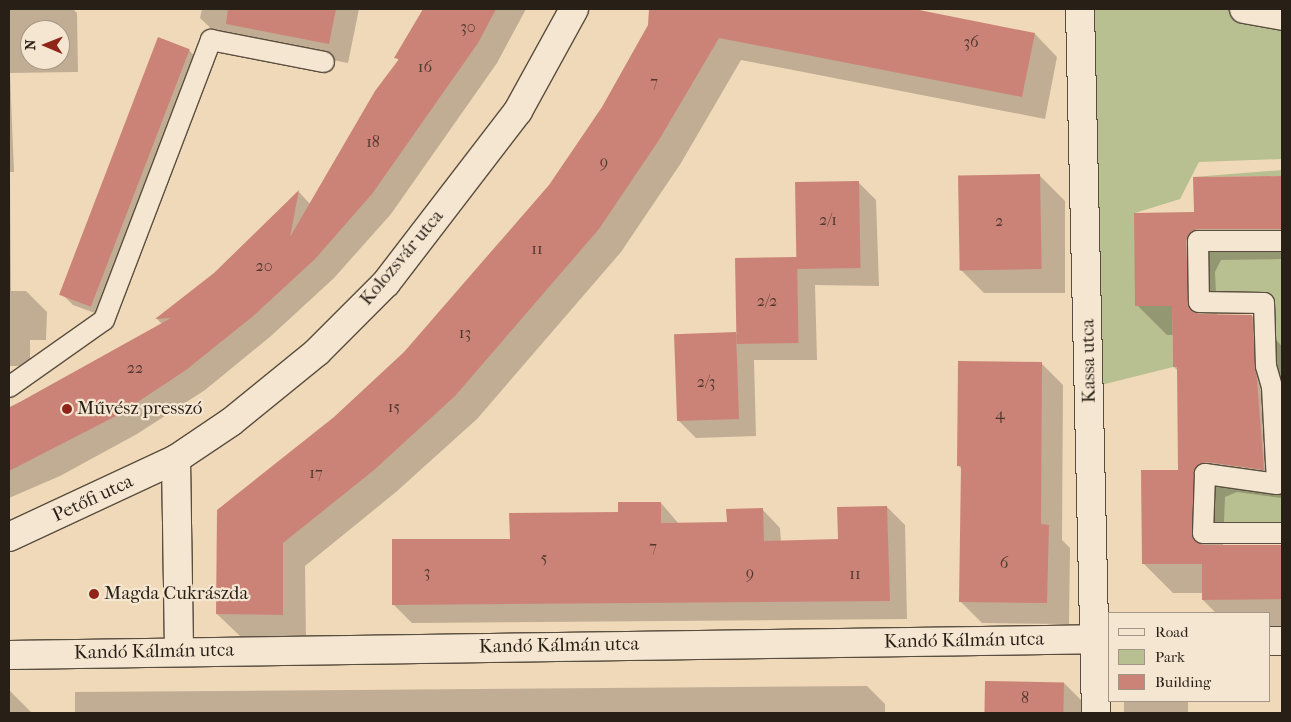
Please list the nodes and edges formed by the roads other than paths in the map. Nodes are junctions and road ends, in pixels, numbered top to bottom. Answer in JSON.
{"nodes":[{"id":1,"x":574,"y":9,"type":"edge"},
{"id":2,"x":1080,"y":9,"type":"edge"},
{"id":3,"x":1244,"y":9,"type":"edge"},
{"id":4,"x":1282,"y":16,"type":"edge"},
{"id":5,"x":324,"y":62,"type":"dead end"},
{"id":6,"x":1282,"y":241,"type":"edge"},
{"id":7,"x":9,"y":386,"type":"edge"},
{"id":8,"x":176,"y":459,"type":"junction"},
{"id":9,"x":1282,"y":532,"type":"edge"},
{"id":10,"x":9,"y":537,"type":"edge"},
{"id":11,"x":1102,"y":639,"type":"edge"},
{"id":12,"x":179,"y":651,"type":"junction"},
{"id":13,"x":9,"y":655,"type":"edge"},
{"id":14,"x":1096,"y":713,"type":"edge"}],
"edges":[{"from":1,"to":8,"type":"street","name":"Kolozsvár utca"},
{"from":2,"to":11,"type":"street","name":"Kassa utca"},
{"from":3,"to":4,"type":"street"},
{"from":5,"to":7,"type":"lane"},
{"from":6,"to":9,"type":"lane"},
{"from":8,"to":10,"type":"street","name":"Petőfi utca"},
{"from":8,"to":12,"type":"street"},
{"from":11,"to":12,"type":"street","name":"Kandó Kálmán utca"},
{"from":11,"to":14,"type":"street","name":"Kassa utca"},
{"from":12,"to":13,"type":"street","name":"Kandó Kálmán utca"}]}
